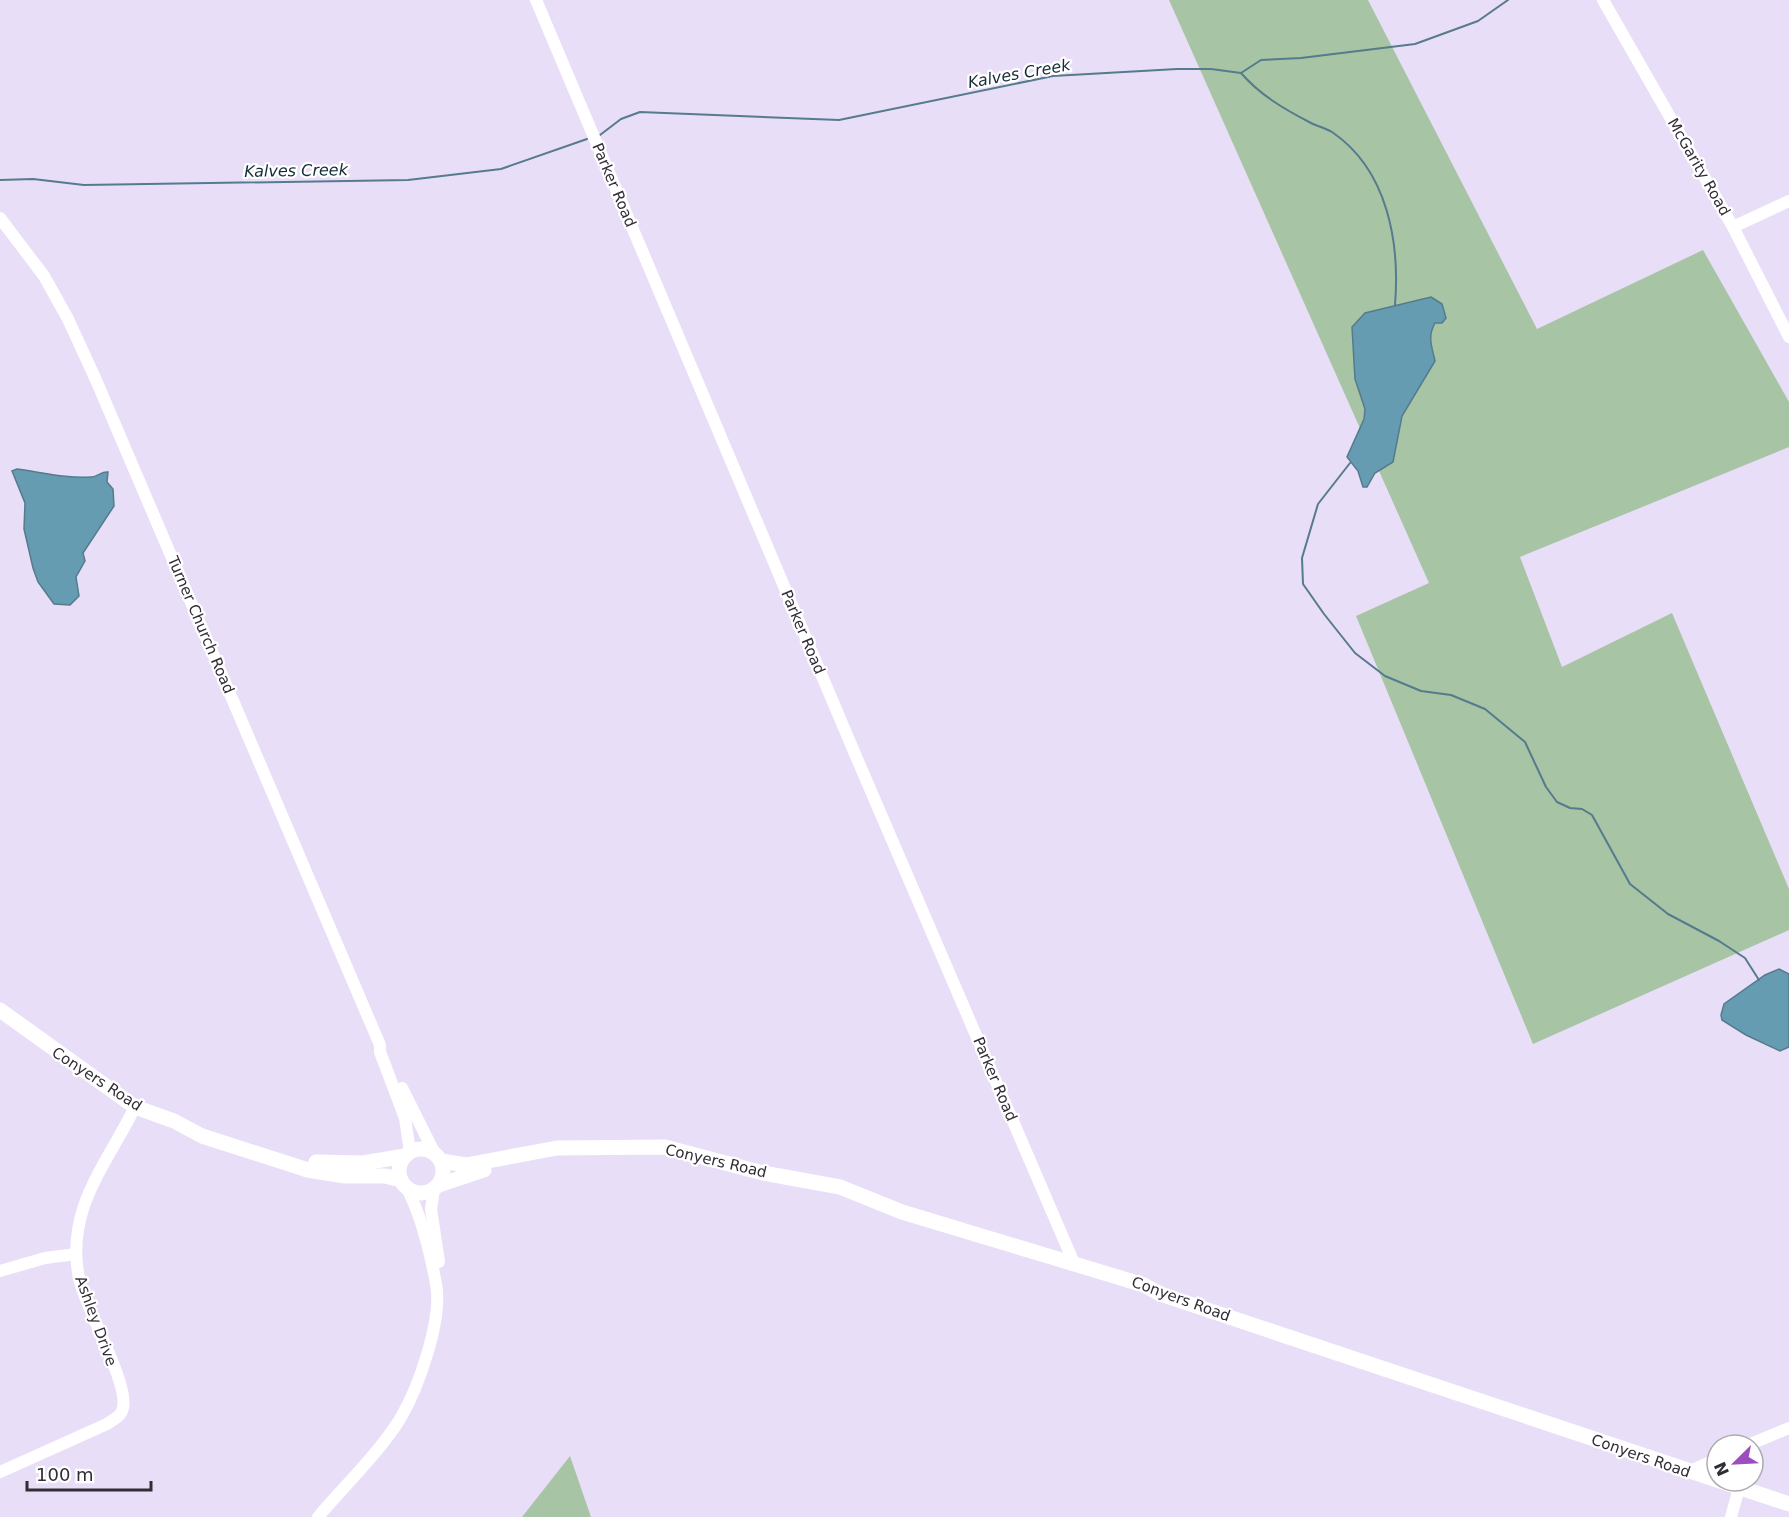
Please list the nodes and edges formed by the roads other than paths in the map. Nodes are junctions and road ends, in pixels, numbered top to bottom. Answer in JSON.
{"nodes":[{"id":1,"x":536,"y":0,"type":"edge"},
{"id":2,"x":1603,"y":0,"type":"edge"},
{"id":3,"x":1789,"y":201,"type":"edge"},
{"id":4,"x":0,"y":218,"type":"edge"},
{"id":5,"x":1733,"y":227,"type":"junction"},
{"id":6,"x":1789,"y":337,"type":"edge"},
{"id":7,"x":0,"y":1010,"type":"edge"},
{"id":8,"x":380,"y":1045,"type":"junction"},
{"id":9,"x":135,"y":1107,"type":"junction"},
{"id":10,"x":562,"y":1149,"type":"junction"},
{"id":11,"x":408,"y":1154,"type":"junction"},
{"id":12,"x":437,"y":1156,"type":"junction"},
{"id":13,"x":270,"y":1157,"type":"junction"},
{"id":14,"x":404,"y":1184,"type":"junction"},
{"id":15,"x":436,"y":1187,"type":"junction"},
{"id":16,"x":76,"y":1254,"type":"junction"},
{"id":17,"x":1074,"y":1263,"type":"junction"},
{"id":18,"x":0,"y":1271,"type":"edge"},
{"id":19,"x":436,"y":1283,"type":"junction"},
{"id":20,"x":1789,"y":1428,"type":"edge"},
{"id":21,"x":1765,"y":1438,"type":"edge"},
{"id":22,"x":1705,"y":1464,"type":"edge"},
{"id":23,"x":0,"y":1472,"type":"edge"},
{"id":24,"x":1688,"y":1472,"type":"junction"},
{"id":25,"x":1705,"y":1477,"type":"edge"},
{"id":26,"x":1738,"y":1493,"type":"edge"},
{"id":27,"x":1755,"y":1493,"type":"edge"},
{"id":28,"x":1789,"y":1504,"type":"edge"},
{"id":29,"x":318,"y":1517,"type":"edge"},
{"id":30,"x":1731,"y":1517,"type":"edge"}],
"edges":[{"from":1,"to":17,"type":"street","name":"Parker Road"},
{"from":2,"to":5,"type":"street","name":"McGarity Road"},
{"from":3,"to":5,"type":"street"},
{"from":4,"to":8,"type":"street","name":"Turner Church Road"},
{"from":5,"to":6,"type":"street","name":"McGarity Road"},
{"from":7,"to":9,"type":"main road","name":"Conyers Road"},
{"from":8,"to":11,"type":"street","name":"Turner Church Road"},
{"from":8,"to":12,"type":"street","name":"Turner Church Road"},
{"from":9,"to":13,"type":"main road","name":"Conyers Road"},
{"from":9,"to":16,"type":"street","name":"Ashley Drive"},
{"from":10,"to":12,"type":"main road","name":"Conyers Road"},
{"from":10,"to":15,"type":"main road","name":"Conyers Road"},
{"from":10,"to":17,"type":"main road","name":"Conyers Road"},
{"from":11,"to":12,"type":"main road"},
{"from":11,"to":13,"type":"main road","name":"Conyers Road"},
{"from":11,"to":14,"type":"main road"},
{"from":12,"to":15,"type":"main road"},
{"from":13,"to":14,"type":"main road","name":"Conyers Road"},
{"from":14,"to":15,"type":"main road"},
{"from":14,"to":19,"type":"street"},
{"from":15,"to":19,"type":"street"},
{"from":16,"to":18,"type":"street"},
{"from":16,"to":23,"type":"street","name":"Ashley Drive"},
{"from":17,"to":24,"type":"main road","name":"Conyers Road"},
{"from":19,"to":29,"type":"street"},
{"from":20,"to":21,"type":"street"},
{"from":22,"to":24,"type":"street"},
{"from":24,"to":25,"type":"main road","name":"Conyers Road"},
{"from":26,"to":30,"type":"street"},
{"from":27,"to":28,"type":"main road","name":"Conyers Road"}]}
